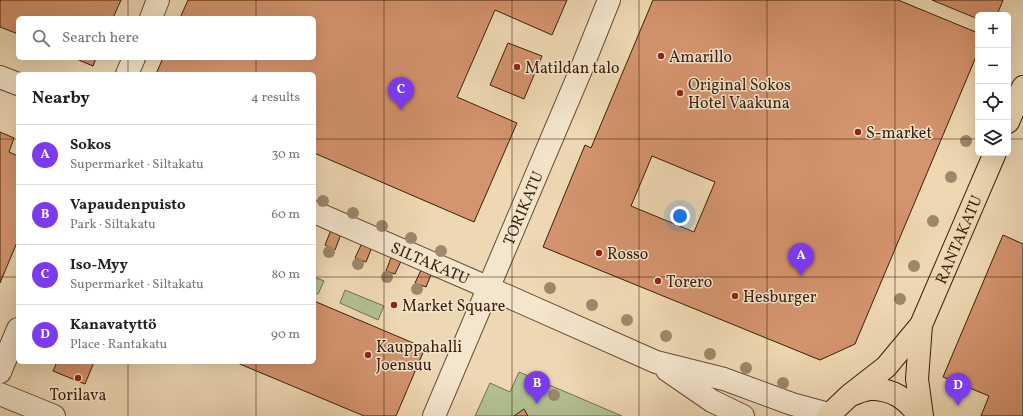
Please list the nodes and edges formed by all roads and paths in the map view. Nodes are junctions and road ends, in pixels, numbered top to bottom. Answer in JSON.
{"nodes":[{"id":1,"x":158,"y":0,"type":"edge"},
{"id":2,"x":609,"y":0,"type":"edge"},
{"id":3,"x":151,"y":16,"type":"edge"},
{"id":4,"x":133,"y":60,"type":"edge"},
{"id":5,"x":128,"y":72,"type":"edge"},
{"id":6,"x":0,"y":76,"type":"edge"},
{"id":7,"x":16,"y":83,"type":"edge"},
{"id":8,"x":1023,"y":87,"type":"edge"},
{"id":9,"x":1009,"y":120,"type":"edge"},
{"id":10,"x":994,"y":156,"type":"edge"},
{"id":11,"x":316,"y":213,"type":"edge"},
{"id":12,"x":489,"y":288,"type":"junction"},
{"id":13,"x":921,"y":326,"type":"junction"},
{"id":14,"x":16,"y":335,"type":"edge"},
{"id":15,"x":656,"y":362,"type":"junction"},
{"id":16,"x":0,"y":372,"type":"edge"},
{"id":17,"x":0,"y":394,"type":"edge"},
{"id":18,"x":850,"y":395,"type":"junction"},
{"id":19,"x":828,"y":415,"type":"edge"},
{"id":20,"x":54,"y":416,"type":"edge"},
{"id":21,"x":434,"y":416,"type":"edge"},
{"id":22,"x":743,"y":416,"type":"edge"},
{"id":23,"x":919,"y":416,"type":"edge"},
{"id":24,"x":922,"y":416,"type":"edge"}],
"edges":[{"from":1,"to":3,"type":"street"},
{"from":2,"to":12,"type":"street","name":"TORIKATU"},
{"from":4,"to":5,"type":"street"},
{"from":6,"to":7,"type":"street"},
{"from":8,"to":9,"type":"main road"},
{"from":10,"to":13,"type":"main road","name":"RANTAKATU"},
{"from":11,"to":12,"type":"street","name":"SILTAKATU"},
{"from":12,"to":15,"type":"street","name":"SILTAKATU"},
{"from":12,"to":21,"type":"street","name":"TORIKATU"},
{"from":13,"to":18,"type":"main road","name":"RANTAKATU"},
{"from":13,"to":24,"type":"main road","name":"RANTAKATU"},
{"from":14,"to":16,"type":"street"},
{"from":15,"to":19,"type":"street","name":"SILTAKATU"},
{"from":15,"to":22,"type":"street","name":"SILTAKATU"},
{"from":17,"to":20,"type":"street"},
{"from":18,"to":19,"type":"main road","name":"RANTAKATU"},
{"from":18,"to":23,"type":"main road"}]}
